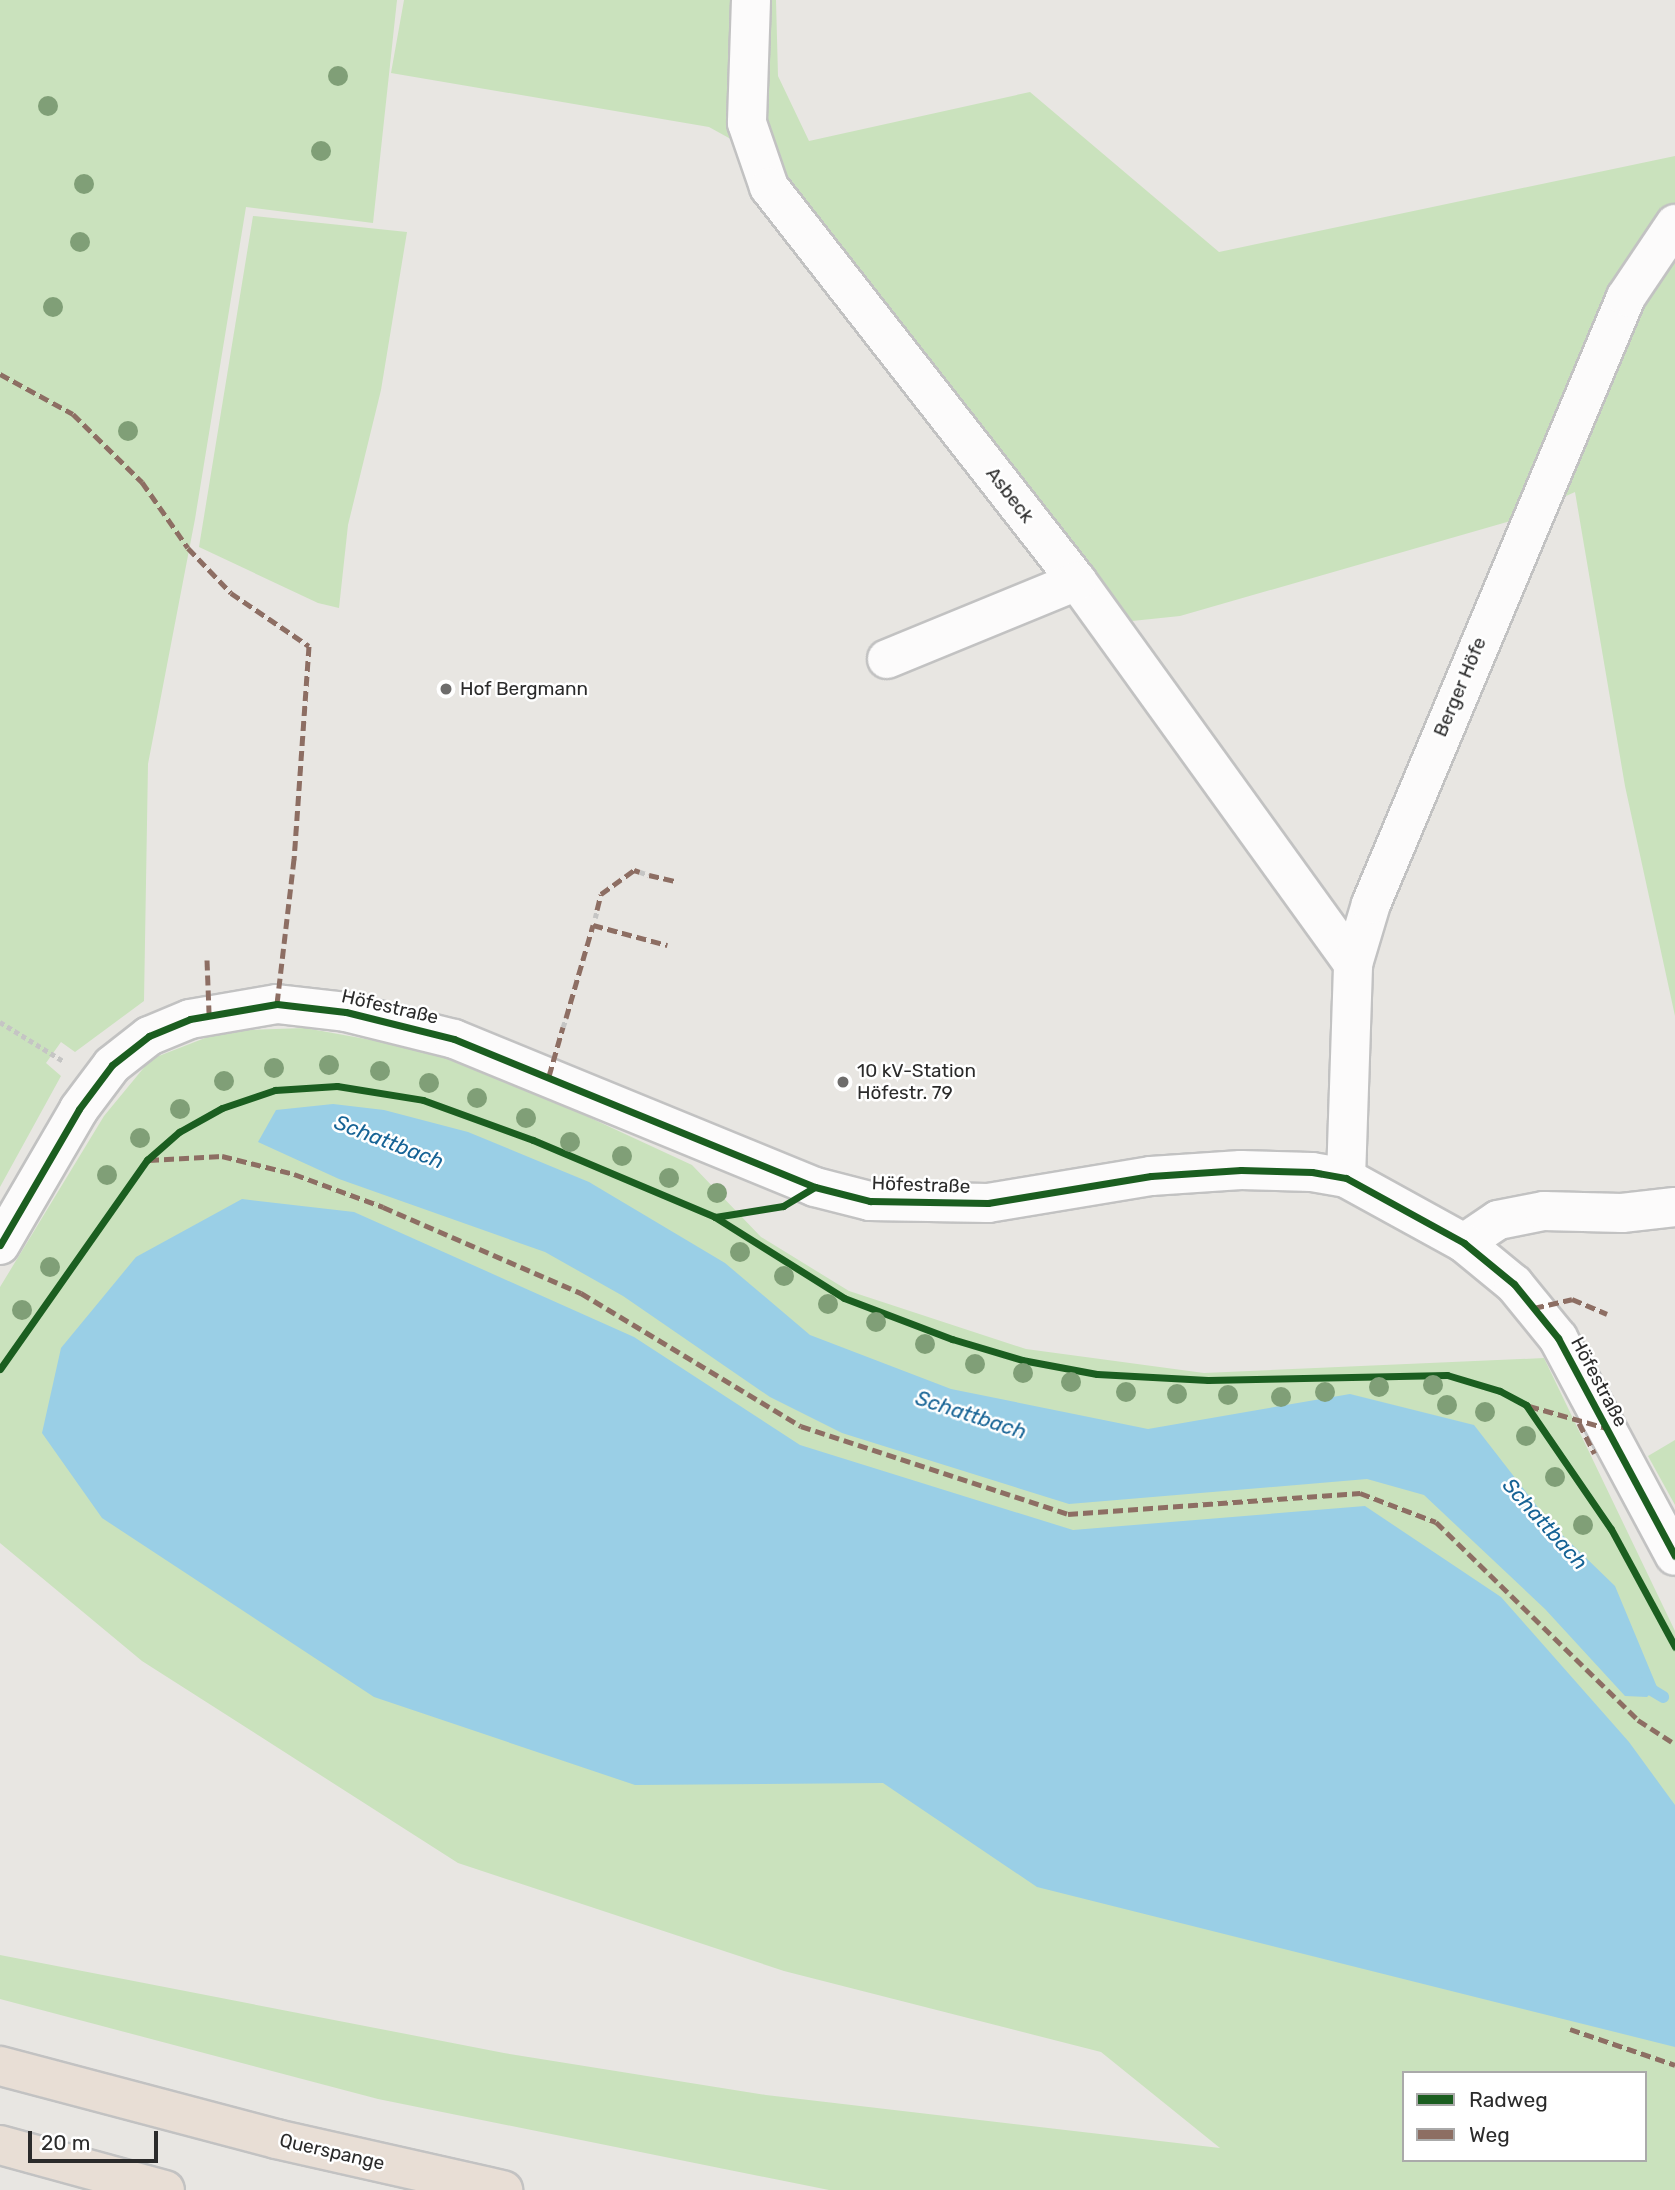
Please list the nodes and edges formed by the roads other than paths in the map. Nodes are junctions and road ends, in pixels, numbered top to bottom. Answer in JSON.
{"nodes":[{"id":1,"x":751,"y":0,"type":"edge"},
{"id":2,"x":1675,"y":224,"type":"edge"},
{"id":3,"x":1077,"y":581,"type":"junction"},
{"id":4,"x":887,"y":659,"type":"dead end"},
{"id":5,"x":1353,"y":964,"type":"junction"},
{"id":6,"x":1346,"y":1178,"type":"junction"},
{"id":7,"x":1675,"y":1207,"type":"edge"},
{"id":8,"x":1464,"y":1243,"type":"junction"},
{"id":9,"x":0,"y":1245,"type":"edge"},
{"id":10,"x":1675,"y":1556,"type":"edge"},
{"id":11,"x":0,"y":2066,"type":"edge"},
{"id":12,"x":0,"y":2145,"type":"edge"},
{"id":13,"x":165,"y":2190,"type":"edge"},
{"id":14,"x":503,"y":2190,"type":"edge"}],
"edges":[{"from":1,"to":3,"type":"street","name":"Asbeck"},
{"from":2,"to":5,"type":"street","name":"Berger Höfe"},
{"from":3,"to":4,"type":"street"},
{"from":3,"to":5,"type":"street","name":"Asbeck"},
{"from":5,"to":6,"type":"street","name":"Berger Höfe"},
{"from":6,"to":8,"type":"street","name":"Höfestraße"},
{"from":6,"to":9,"type":"street","name":"Höfestraße"},
{"from":7,"to":8,"type":"street"},
{"from":8,"to":10,"type":"street","name":"Höfestraße"},
{"from":11,"to":14,"type":"highway","name":"Querspange"},
{"from":12,"to":13,"type":"highway"}]}
